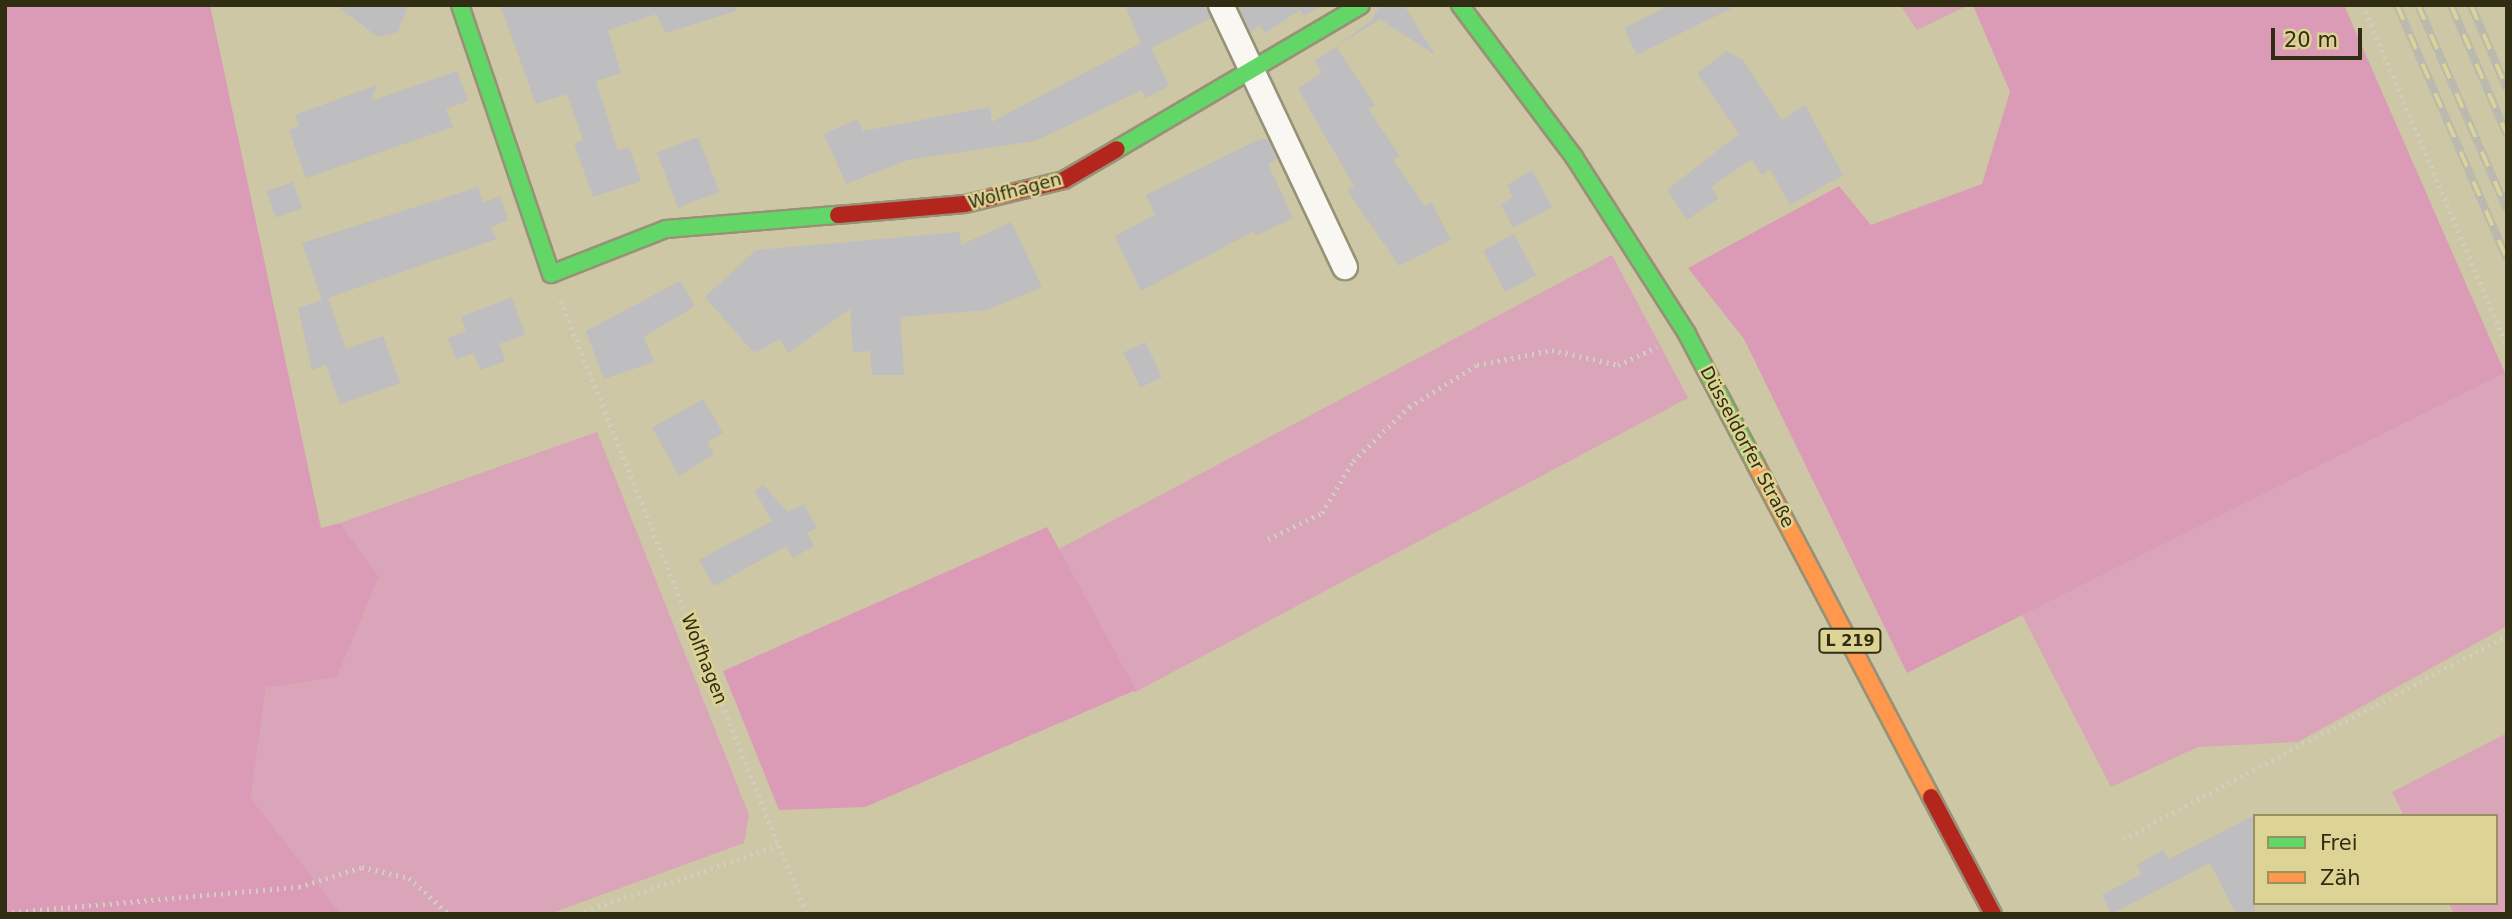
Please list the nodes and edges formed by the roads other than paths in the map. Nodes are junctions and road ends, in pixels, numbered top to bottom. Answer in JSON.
{"nodes":[{"id":1,"x":460,"y":5,"type":"edge"},
{"id":2,"x":1221,"y":5,"type":"edge"},
{"id":3,"x":1361,"y":5,"type":"edge"},
{"id":4,"x":1460,"y":5,"type":"edge"},
{"id":5,"x":1251,"y":72,"type":"junction"},
{"id":6,"x":1345,"y":267,"type":"dead end"},
{"id":7,"x":1993,"y":914,"type":"edge"}],
"edges":[{"from":1,"to":5,"type":"street","name":"Wolfhagen"},
{"from":2,"to":5,"type":"street"},
{"from":3,"to":5,"type":"street","name":"Wolfhagen"},
{"from":4,"to":7,"type":"street","name":"Düsseldorfer Straße","number":"L 219"},
{"from":5,"to":6,"type":"street"}]}
